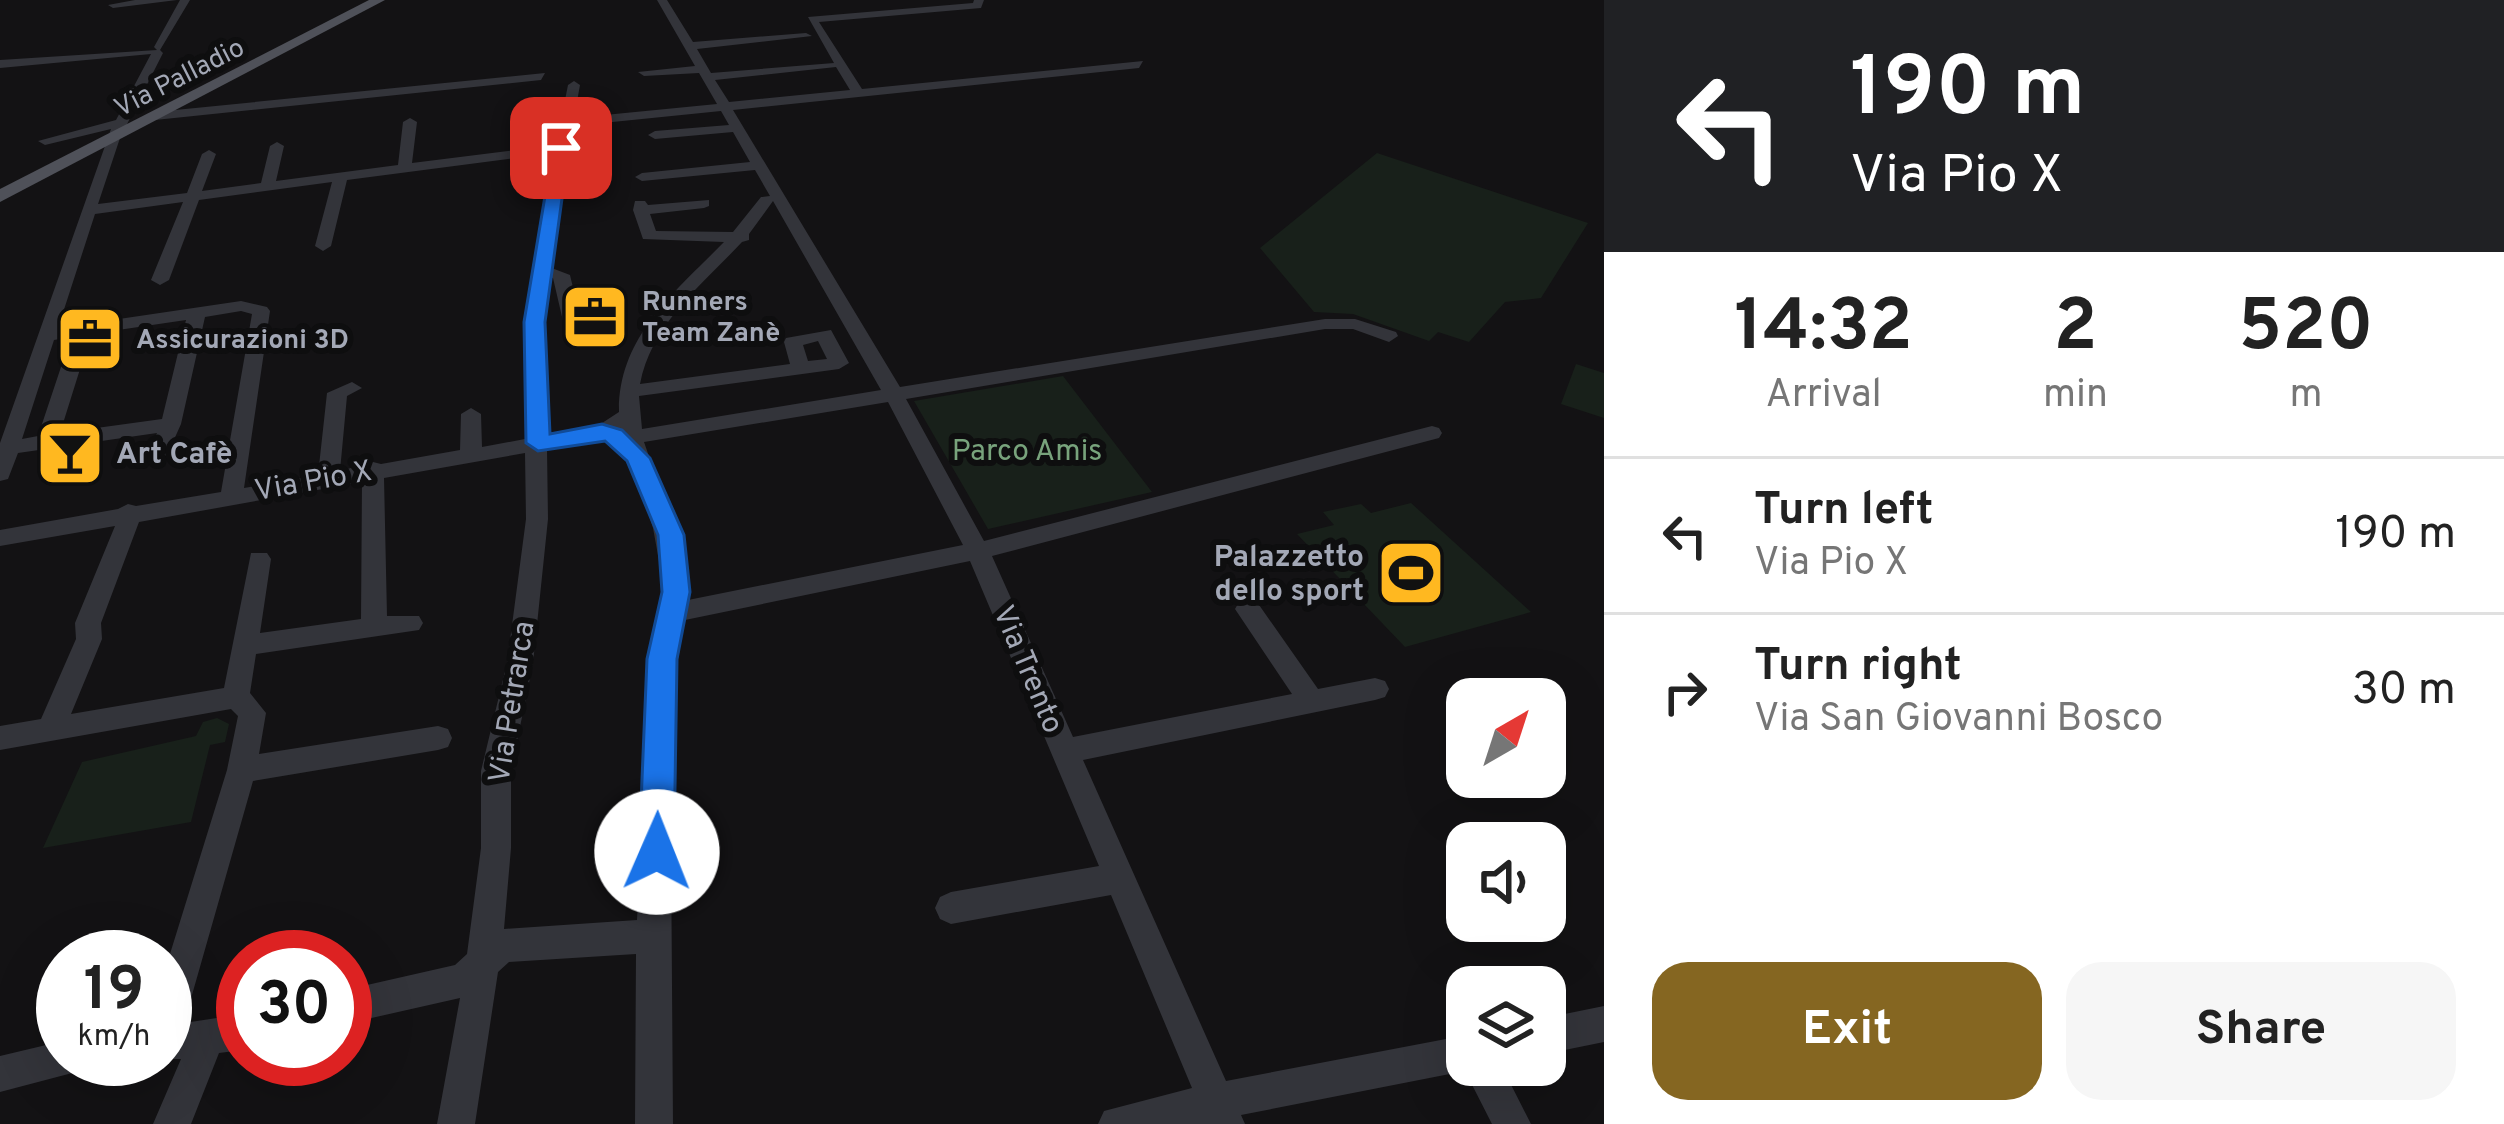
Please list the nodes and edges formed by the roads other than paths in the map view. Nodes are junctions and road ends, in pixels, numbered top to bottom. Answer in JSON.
{"nodes":[{"id":1,"x":172,"y":0,"type":"edge"},
{"id":2,"x":185,"y":0,"type":"edge"},
{"id":3,"x":379,"y":0,"type":"edge"},
{"id":4,"x":675,"y":0,"type":"edge"},
{"id":5,"x":979,"y":0,"type":"edge"},
{"id":6,"x":662,"y":1,"type":"edge"},
{"id":7,"x":113,"y":5,"type":"dead end"},
{"id":8,"x":806,"y":36,"type":"dead end"},
{"id":9,"x":691,"y":46,"type":"junction"},
{"id":10,"x":155,"y":50,"type":"junction"},
{"id":11,"x":0,"y":64,"type":"edge"},
{"id":12,"x":1139,"y":64,"type":"dead end"},
{"id":13,"x":831,"y":66,"type":"dead end"},
{"id":14,"x":644,"y":72,"type":"dead end"},
{"id":15,"x":707,"y":72,"type":"junction"},
{"id":16,"x":541,"y":76,"type":"dead end"},
{"id":17,"x":574,"y":85,"type":"dead end"},
{"id":18,"x":859,"y":94,"type":"junction"},
{"id":19,"x":727,"y":108,"type":"junction"},
{"id":20,"x":154,"y":116,"type":"junction"},
{"id":21,"x":410,"y":122,"type":"dead end"},
{"id":22,"x":566,"y":122,"type":"junction"},
{"id":23,"x":739,"y":128,"type":"junction"},
{"id":24,"x":116,"y":130,"type":"junction"},
{"id":25,"x":655,"y":135,"type":"dead end"},
{"id":26,"x":45,"y":141,"type":"dead end"},
{"id":27,"x":277,"y":146,"type":"dead end"},
{"id":28,"x":561,"y":148,"type":"junction"},
{"id":29,"x":209,"y":154,"type":"dead end"},
{"id":30,"x":405,"y":166,"type":"junction"},
{"id":31,"x":762,"y":167,"type":"junction"},
{"id":32,"x":341,"y":176,"type":"junction"},
{"id":33,"x":641,"y":177,"type":"dead end"},
{"id":34,"x":268,"y":185,"type":"junction"},
{"id":35,"x":194,"y":195,"type":"junction"},
{"id":36,"x":0,"y":196,"type":"edge"},
{"id":37,"x":704,"y":202,"type":"dead end"},
{"id":38,"x":88,"y":210,"type":"junction"},
{"id":39,"x":781,"y":213,"type":"junction"},
{"id":40,"x":747,"y":232,"type":"junction"},
{"id":41,"x":323,"y":246,"type":"dead end"},
{"id":42,"x":542,"y":271,"type":"junction"},
{"id":43,"x":160,"y":280,"type":"dead end"},
{"id":44,"x":197,"y":311,"type":"junction"},
{"id":45,"x":83,"y":330,"type":"junction"},
{"id":46,"x":853,"y":331,"type":"junction"},
{"id":47,"x":575,"y":334,"type":"dead end"},
{"id":48,"x":824,"y":334,"type":"junction"},
{"id":49,"x":49,"y":335,"type":"junction"},
{"id":50,"x":1388,"y":336,"type":"dead end"},
{"id":51,"x":801,"y":369,"type":"junction"},
{"id":52,"x":352,"y":388,"type":"dead end"},
{"id":53,"x":627,"y":392,"type":"junction"},
{"id":54,"x":896,"y":398,"type":"junction"},
{"id":55,"x":24,"y":410,"type":"junction"},
{"id":56,"x":0,"y":412,"type":"edge"},
{"id":57,"x":471,"y":414,"type":"dead end"},
{"id":58,"x":171,"y":424,"type":"junction"},
{"id":59,"x":602,"y":432,"type":"junction"},
{"id":60,"x":1432,"y":433,"type":"dead end"},
{"id":61,"x":631,"y":437,"type":"junction"},
{"id":62,"x":47,"y":441,"type":"junction"},
{"id":63,"x":538,"y":443,"type":"junction"},
{"id":64,"x":12,"y":447,"type":"junction"},
{"id":65,"x":470,"y":454,"type":"junction"},
{"id":66,"x":156,"y":457,"type":"dead end"},
{"id":67,"x":373,"y":469,"type":"junction"},
{"id":68,"x":0,"y":474,"type":"edge"},
{"id":69,"x":329,"y":477,"type":"junction"},
{"id":70,"x":232,"y":494,"type":"junction"},
{"id":71,"x":128,"y":512,"type":"junction"},
{"id":72,"x":0,"y":538,"type":"edge"},
{"id":73,"x":978,"y":551,"type":"junction"},
{"id":74,"x":259,"y":559,"type":"dead end"},
{"id":75,"x":1248,"y":609,"type":"dead end"},
{"id":76,"x":675,"y":612,"type":"junction"},
{"id":77,"x":410,"y":623,"type":"dead end"},
{"id":78,"x":374,"y":628,"type":"junction"},
{"id":79,"x":245,"y":645,"type":"junction"},
{"id":80,"x":1375,"y":689,"type":"dead end"},
{"id":81,"x":236,"y":697,"type":"junction"},
{"id":82,"x":1310,"y":700,"type":"junction"},
{"id":83,"x":50,"y":731,"type":"junction"},
{"id":84,"x":0,"y":738,"type":"edge"},
{"id":85,"x":438,"y":738,"type":"dead end"},
{"id":86,"x":1064,"y":751,"type":"junction"},
{"id":87,"x":242,"y":770,"type":"junction"},
{"id":88,"x":1118,"y":878,"type":"junction"},
{"id":89,"x":951,"y":908,"type":"dead end"},
{"id":90,"x":192,"y":935,"type":"edge"},
{"id":91,"x":653,"y":936,"type":"junction"},
{"id":92,"x":483,"y":962,"type":"junction"},
{"id":93,"x":372,"y":1001,"type":"edge"},
{"id":94,"x":1604,"y":1024,"type":"edge"},
{"id":95,"x":1566,"y":1032,"type":"edge"},
{"id":96,"x":216,"y":1038,"type":"edge"},
{"id":97,"x":206,"y":1040,"type":"junction"},
{"id":98,"x":192,"y":1041,"type":"edge"},
{"id":99,"x":1446,"y":1058,"type":"edge"},
{"id":100,"x":36,"y":1065,"type":"edge"},
{"id":101,"x":0,"y":1074,"type":"edge"},
{"id":102,"x":1492,"y":1086,"type":"edge"},
{"id":103,"x":1220,"y":1112,"type":"edge"},
{"id":104,"x":172,"y":1124,"type":"edge"},
{"id":105,"x":456,"y":1124,"type":"edge"},
{"id":106,"x":654,"y":1124,"type":"edge"},
{"id":107,"x":1117,"y":1124,"type":"edge"},
{"id":108,"x":1512,"y":1124,"type":"edge"}],
"edges":[{"from":1,"to":7,"type":"street"},
{"from":2,"to":10,"type":"street"},
{"from":3,"to":20,"type":"main road","name":"Via Palladio"},
{"from":4,"to":6,"type":"street"},
{"from":5,"to":18,"type":"street"},
{"from":6,"to":9,"type":"street","name":"Via Trento"},
{"from":8,"to":9,"type":"street"},
{"from":9,"to":15,"type":"street","name":"Via Trento"},
{"from":10,"to":11,"type":"street"},
{"from":10,"to":24,"type":"street"},
{"from":12,"to":18,"type":"street"},
{"from":13,"to":15,"type":"street"},
{"from":14,"to":15,"type":"street"},
{"from":15,"to":19,"type":"street","name":"Via Trento"},
{"from":16,"to":20,"type":"street"},
{"from":17,"to":22,"type":"street","name":"Via Petrarca"},
{"from":18,"to":19,"type":"street"},
{"from":19,"to":22,"type":"street"},
{"from":19,"to":23,"type":"street","name":"Via Trento"},
{"from":20,"to":24,"type":"main road","name":"Via Palladio"},
{"from":21,"to":30,"type":"street"},
{"from":22,"to":28,"type":"street","name":"Via Petrarca"},
{"from":23,"to":25,"type":"street"},
{"from":23,"to":31,"type":"street","name":"Via Trento"},
{"from":24,"to":26,"type":"street"},
{"from":24,"to":36,"type":"main road","name":"Via Palladio"},
{"from":24,"to":38,"type":"street"},
{"from":27,"to":34,"type":"street"},
{"from":28,"to":30,"type":"street"},
{"from":28,"to":42,"type":"street","name":"Via Petrarca"},
{"from":29,"to":35,"type":"street"},
{"from":30,"to":32,"type":"street"},
{"from":31,"to":33,"type":"street"},
{"from":31,"to":39,"type":"street","name":"Via Trento"},
{"from":32,"to":34,"type":"street"},
{"from":32,"to":41,"type":"street"},
{"from":34,"to":35,"type":"street"},
{"from":35,"to":38,"type":"street"},
{"from":35,"to":43,"type":"street"},
{"from":37,"to":40,"type":"street"},
{"from":38,"to":49,"type":"street"},
{"from":39,"to":40,"type":"street"},
{"from":39,"to":46,"type":"street","name":"Via Trento"},
{"from":40,"to":53,"type":"street"},
{"from":42,"to":47,"type":"street"},
{"from":42,"to":63,"type":"street","name":"Via Petrarca"},
{"from":44,"to":45,"type":"street"},
{"from":44,"to":58,"type":"street"},
{"from":44,"to":70,"type":"street"},
{"from":45,"to":49,"type":"street"},
{"from":45,"to":62,"type":"street"},
{"from":46,"to":48,"type":"street"},
{"from":46,"to":54,"type":"street","name":"Via Trento"},
{"from":48,"to":51,"type":"street"},
{"from":48,"to":51,"type":"street"},
{"from":49,"to":55,"type":"street"},
{"from":50,"to":54,"type":"street"},
{"from":51,"to":53,"type":"street"},
{"from":52,"to":69,"type":"street"},
{"from":53,"to":61,"type":"street"},
{"from":54,"to":61,"type":"street"},
{"from":54,"to":73,"type":"street","name":"Via Trento"},
{"from":55,"to":56,"type":"street"},
{"from":55,"to":64,"type":"street"},
{"from":57,"to":65,"type":"street"},
{"from":58,"to":62,"type":"street"},
{"from":58,"to":66,"type":"street"},
{"from":59,"to":61,"type":"street"},
{"from":59,"to":61,"type":"street","name":"Via Pio X"},
{"from":59,"to":63,"type":"street","name":"Via Pio X"},
{"from":60,"to":73,"type":"street"},
{"from":61,"to":76,"type":"street"},
{"from":62,"to":64,"type":"street"},
{"from":63,"to":65,"type":"street","name":"Via Pio X"},
{"from":63,"to":92,"type":"street","name":"Via Petrarca"},
{"from":64,"to":68,"type":"street"},
{"from":65,"to":67,"type":"street","name":"Via Pio X"},
{"from":67,"to":69,"type":"street","name":"Via Pio X"},
{"from":67,"to":78,"type":"street"},
{"from":69,"to":70,"type":"street","name":"Via Pio X"},
{"from":70,"to":71,"type":"street","name":"Via Pio X"},
{"from":71,"to":72,"type":"street","name":"Via Pio X"},
{"from":71,"to":83,"type":"street"},
{"from":73,"to":76,"type":"street"},
{"from":73,"to":86,"type":"street","name":"Via Trento"},
{"from":74,"to":79,"type":"street"},
{"from":75,"to":82,"type":"street"},
{"from":76,"to":91,"type":"street"},
{"from":77,"to":78,"type":"street"},
{"from":78,"to":79,"type":"street"},
{"from":79,"to":81,"type":"street"},
{"from":80,"to":82,"type":"street"},
{"from":81,"to":83,"type":"street"},
{"from":81,"to":87,"type":"street"},
{"from":82,"to":86,"type":"street"},
{"from":83,"to":84,"type":"street"},
{"from":85,"to":87,"type":"street"},
{"from":86,"to":88,"type":"street","name":"Via Trento"},
{"from":87,"to":90,"type":"street"},
{"from":88,"to":89,"type":"street"},
{"from":88,"to":103,"type":"street","name":"Via Trento"},
{"from":91,"to":92,"type":"street"},
{"from":91,"to":106,"type":"street"},
{"from":92,"to":93,"type":"street"},
{"from":92,"to":105,"type":"street","name":"Via Petrarca"},
{"from":94,"to":95,"type":"street"},
{"from":96,"to":97,"type":"street"},
{"from":97,"to":98,"type":"street"},
{"from":97,"to":104,"type":"street"},
{"from":99,"to":103,"type":"street"},
{"from":100,"to":101,"type":"street"},
{"from":102,"to":108,"type":"street"},
{"from":103,"to":107,"type":"street"}]}
